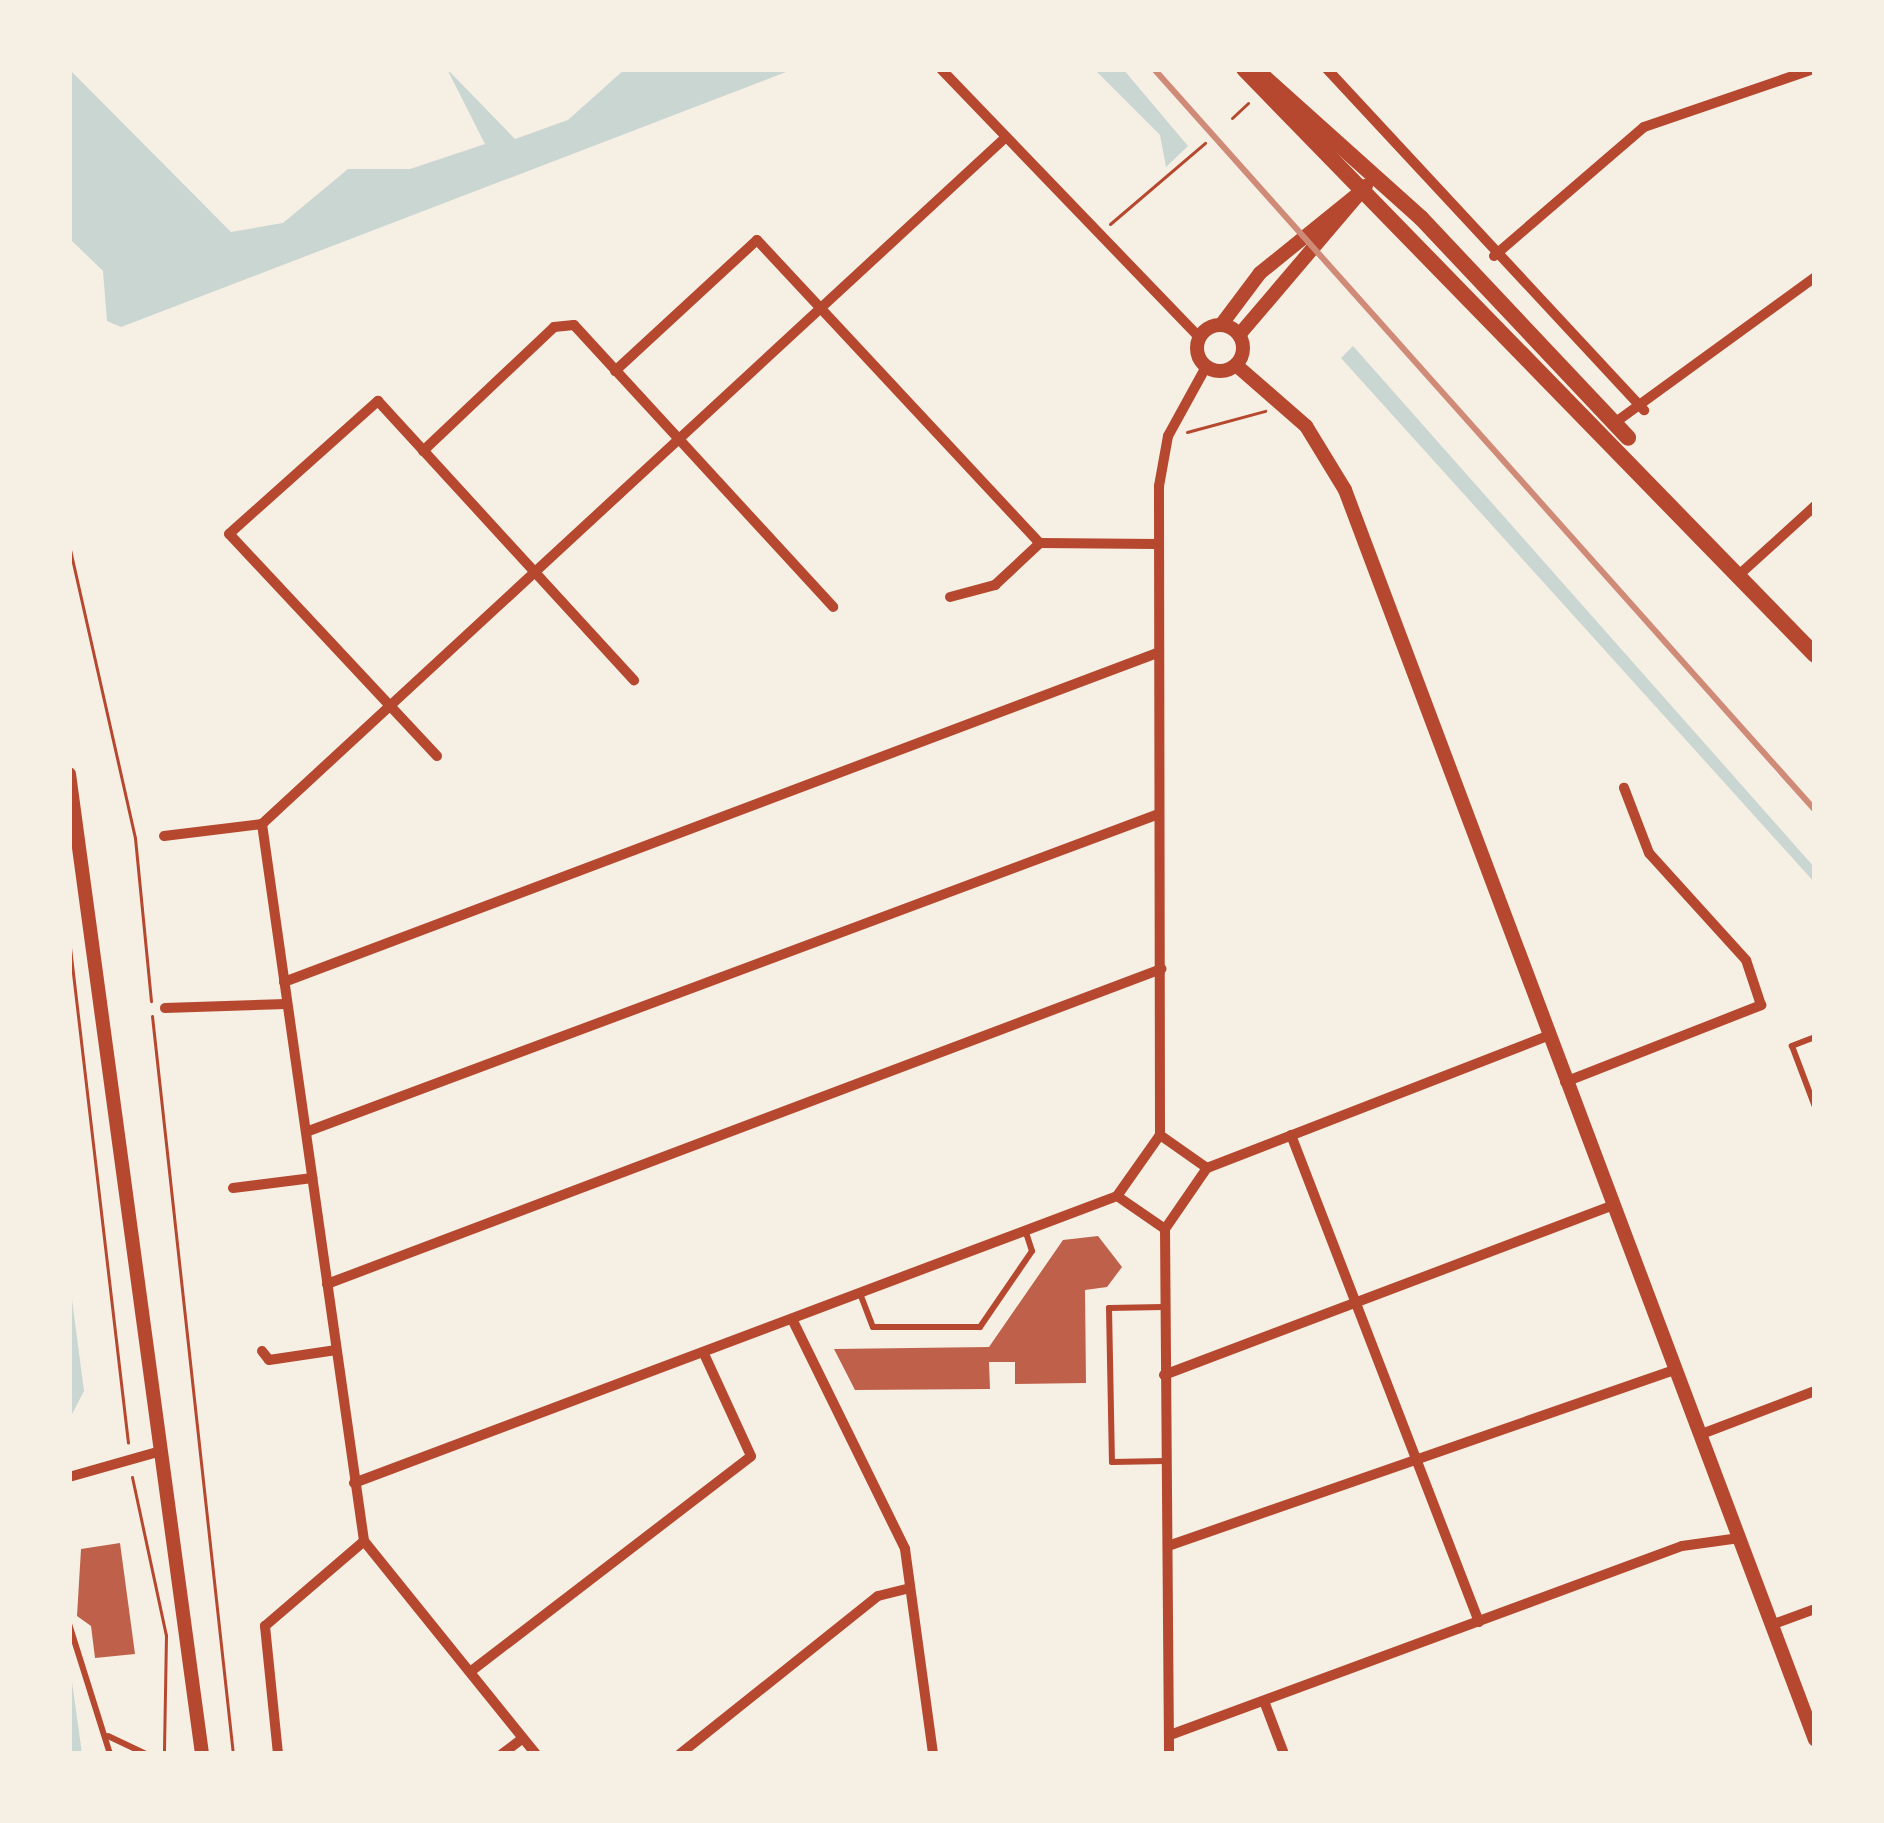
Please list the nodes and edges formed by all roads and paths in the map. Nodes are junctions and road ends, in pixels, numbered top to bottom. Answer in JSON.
{"nodes":[{"id":1,"x":941,"y":69,"type":"edge"},
{"id":2,"x":1244,"y":69,"type":"edge"},
{"id":3,"x":1255,"y":69,"type":"edge"},
{"id":4,"x":1327,"y":69,"type":"edge"},
{"id":5,"x":1813,"y":69,"type":"edge"},
{"id":6,"x":1248,"y":104,"type":"dead end"},
{"id":7,"x":1232,"y":118,"type":"dead end"},
{"id":8,"x":1006,"y":138,"type":"junction"},
{"id":9,"x":1204,"y":143,"type":"dead end"},
{"id":10,"x":1375,"y":174,"type":"junction"},
{"id":11,"x":1360,"y":192,"type":"junction"},
{"id":12,"x":1096,"y":237,"type":"junction"},
{"id":13,"x":1494,"y":256,"type":"junction"},
{"id":14,"x":1815,"y":277,"type":"edge"},
{"id":15,"x":819,"y":309,"type":"junction"},
{"id":16,"x":1221,"y":325,"type":"junction"},
{"id":17,"x":1239,"y":335,"type":"junction"},
{"id":18,"x":1199,"y":337,"type":"junction"},
{"id":19,"x":1236,"y":365,"type":"junction"},
{"id":20,"x":1206,"y":367,"type":"junction"},
{"id":21,"x":615,"y":370,"type":"junction"},
{"id":22,"x":1282,"y":402,"type":"junction"},
{"id":23,"x":1644,"y":410,"type":"junction"},
{"id":24,"x":1610,"y":427,"type":"junction"},
{"id":25,"x":1168,"y":436,"type":"junction"},
{"id":26,"x":680,"y":440,"type":"junction"},
{"id":27,"x":422,"y":451,"type":"junction"},
{"id":28,"x":1815,"y":506,"type":"edge"},
{"id":29,"x":1040,"y":543,"type":"junction"},
{"id":30,"x":1157,"y":544,"type":"junction"},
{"id":31,"x":69,"y":545,"type":"edge"},
{"id":32,"x":1741,"y":573,"type":"junction"},
{"id":33,"x":536,"y":574,"type":"junction"},
{"id":34,"x":950,"y":597,"type":"dead end"},
{"id":35,"x":833,"y":607,"type":"dead end"},
{"id":36,"x":1157,"y":653,"type":"junction"},
{"id":37,"x":1815,"y":655,"type":"edge"},
{"id":38,"x":634,"y":680,"type":"dead end"},
{"id":39,"x":391,"y":706,"type":"junction"},
{"id":40,"x":437,"y":756,"type":"dead end"},
{"id":41,"x":69,"y":774,"type":"edge"},
{"id":42,"x":1624,"y":788,"type":"dead end"},
{"id":43,"x":1159,"y":814,"type":"junction"},
{"id":44,"x":262,"y":824,"type":"junction"},
{"id":45,"x":164,"y":836,"type":"dead end"},
{"id":46,"x":69,"y":939,"type":"edge"},
{"id":47,"x":1161,"y":969,"type":"junction"},
{"id":48,"x":284,"y":982,"type":"junction"},
{"id":49,"x":286,"y":1004,"type":"junction"},
{"id":50,"x":165,"y":1008,"type":"dead end"},
{"id":51,"x":1548,"y":1036,"type":"junction"},
{"id":52,"x":1815,"y":1037,"type":"edge"},
{"id":53,"x":1565,"y":1082,"type":"junction"},
{"id":54,"x":1815,"y":1106,"type":"edge"},
{"id":55,"x":306,"y":1132,"type":"junction"},
{"id":56,"x":1160,"y":1135,"type":"junction"},
{"id":57,"x":1291,"y":1135,"type":"junction"},
{"id":58,"x":1207,"y":1168,"type":"junction"},
{"id":59,"x":312,"y":1178,"type":"junction"},
{"id":60,"x":233,"y":1188,"type":"dead end"},
{"id":61,"x":1117,"y":1196,"type":"junction"},
{"id":62,"x":1612,"y":1206,"type":"junction"},
{"id":63,"x":1165,"y":1229,"type":"junction"},
{"id":64,"x":1026,"y":1232,"type":"junction"},
{"id":65,"x":327,"y":1284,"type":"junction"},
{"id":66,"x":861,"y":1296,"type":"junction"},
{"id":67,"x":1356,"y":1303,"type":"junction"},
{"id":68,"x":1162,"y":1307,"type":"junction"},
{"id":69,"x":793,"y":1322,"type":"junction"},
{"id":70,"x":336,"y":1350,"type":"junction"},
{"id":71,"x":262,"y":1351,"type":"dead end"},
{"id":72,"x":704,"y":1354,"type":"junction"},
{"id":73,"x":1674,"y":1370,"type":"junction"},
{"id":74,"x":1164,"y":1375,"type":"junction"},
{"id":75,"x":1815,"y":1391,"type":"edge"},
{"id":76,"x":1699,"y":1435,"type":"junction"},
{"id":77,"x":161,"y":1451,"type":"junction"},
{"id":78,"x":129,"y":1460,"type":"junction"},
{"id":79,"x":1165,"y":1461,"type":"junction"},
{"id":80,"x":1418,"y":1463,"type":"junction"},
{"id":81,"x":69,"y":1477,"type":"edge"},
{"id":82,"x":354,"y":1483,"type":"junction"},
{"id":83,"x":1739,"y":1538,"type":"junction"},
{"id":84,"x":364,"y":1541,"type":"junction"},
{"id":85,"x":1168,"y":1546,"type":"junction"},
{"id":86,"x":909,"y":1588,"type":"junction"},
{"id":87,"x":1815,"y":1609,"type":"edge"},
{"id":88,"x":1479,"y":1622,"type":"junction"},
{"id":89,"x":69,"y":1624,"type":"edge"},
{"id":90,"x":1772,"y":1625,"type":"junction"},
{"id":91,"x":470,"y":1672,"type":"junction"},
{"id":92,"x":1264,"y":1702,"type":"junction"},
{"id":93,"x":108,"y":1736,"type":"junction"},
{"id":94,"x":1170,"y":1736,"type":"junction"},
{"id":95,"x":523,"y":1738,"type":"junction"},
{"id":96,"x":1815,"y":1740,"type":"edge"},
{"id":97,"x":110,"y":1754,"type":"edge"},
{"id":98,"x":146,"y":1754,"type":"edge"},
{"id":99,"x":164,"y":1754,"type":"edge"},
{"id":100,"x":202,"y":1754,"type":"edge"},
{"id":101,"x":233,"y":1754,"type":"edge"},
{"id":102,"x":278,"y":1754,"type":"edge"},
{"id":103,"x":502,"y":1754,"type":"edge"},
{"id":104,"x":536,"y":1754,"type":"edge"},
{"id":105,"x":680,"y":1754,"type":"edge"},
{"id":106,"x":933,"y":1754,"type":"edge"},
{"id":107,"x":1169,"y":1754,"type":"edge"},
{"id":108,"x":1284,"y":1754,"type":"edge"}],
"edges":[{"from":1,"to":8,"type":"street"},
{"from":2,"to":11,"type":"main road"},
{"from":3,"to":10,"type":"main road"},
{"from":4,"to":13,"type":"street"},
{"from":5,"to":13,"type":"street"},
{"from":6,"to":7,"type":"path"},
{"from":8,"to":12,"type":"street"},
{"from":8,"to":15,"type":"street"},
{"from":9,"to":12,"type":"path"},
{"from":10,"to":11,"type":"street"},
{"from":10,"to":24,"type":"main road"},
{"from":11,"to":16,"type":"street"},
{"from":11,"to":17,"type":"street"},
{"from":11,"to":24,"type":"main road"},
{"from":12,"to":18,"type":"street"},
{"from":13,"to":23,"type":"street"},
{"from":14,"to":23,"type":"street"},
{"from":15,"to":21,"type":"street"},
{"from":15,"to":26,"type":"street"},
{"from":15,"to":29,"type":"street"},
{"from":16,"to":17,"type":"street"},
{"from":16,"to":18,"type":"street"},
{"from":17,"to":19,"type":"street"},
{"from":18,"to":20,"type":"street"},
{"from":19,"to":20,"type":"street"},
{"from":19,"to":22,"type":"street"},
{"from":20,"to":25,"type":"street"},
{"from":21,"to":26,"type":"street"},
{"from":21,"to":27,"type":"street"},
{"from":22,"to":25,"type":"path"},
{"from":22,"to":51,"type":"street"},
{"from":23,"to":24,"type":"street"},
{"from":24,"to":32,"type":"main road"},
{"from":25,"to":30,"type":"street"},
{"from":26,"to":33,"type":"street"},
{"from":26,"to":35,"type":"street"},
{"from":27,"to":33,"type":"street"},
{"from":27,"to":39,"type":"street"},
{"from":28,"to":32,"type":"street"},
{"from":29,"to":30,"type":"street"},
{"from":29,"to":34,"type":"street"},
{"from":30,"to":36,"type":"street"},
{"from":31,"to":101,"type":"path"},
{"from":32,"to":37,"type":"main road"},
{"from":33,"to":38,"type":"street"},
{"from":33,"to":39,"type":"street"},
{"from":36,"to":43,"type":"street"},
{"from":36,"to":48,"type":"street"},
{"from":39,"to":40,"type":"street"},
{"from":39,"to":44,"type":"street"},
{"from":41,"to":77,"type":"street"},
{"from":42,"to":53,"type":"street"},
{"from":43,"to":47,"type":"street"},
{"from":43,"to":55,"type":"street"},
{"from":44,"to":45,"type":"street"},
{"from":44,"to":48,"type":"street"},
{"from":46,"to":78,"type":"path"},
{"from":47,"to":56,"type":"street"},
{"from":47,"to":65,"type":"street"},
{"from":48,"to":49,"type":"street"},
{"from":49,"to":50,"type":"street"},
{"from":49,"to":55,"type":"street"},
{"from":51,"to":53,"type":"street"},
{"from":51,"to":57,"type":"street"},
{"from":52,"to":54,"type":"lane"},
{"from":53,"to":62,"type":"street"},
{"from":55,"to":59,"type":"street"},
{"from":56,"to":58,"type":"street"},
{"from":56,"to":61,"type":"street"},
{"from":57,"to":58,"type":"street"},
{"from":57,"to":67,"type":"street"},
{"from":58,"to":63,"type":"street"},
{"from":59,"to":60,"type":"street"},
{"from":59,"to":65,"type":"street"},
{"from":61,"to":63,"type":"street"},
{"from":61,"to":64,"type":"street"},
{"from":62,"to":67,"type":"street"},
{"from":62,"to":73,"type":"street"},
{"from":63,"to":68,"type":"street"},
{"from":64,"to":66,"type":"street"},
{"from":64,"to":66,"type":"lane"},
{"from":65,"to":70,"type":"street"},
{"from":66,"to":69,"type":"street"},
{"from":67,"to":74,"type":"street"},
{"from":67,"to":80,"type":"street"},
{"from":68,"to":74,"type":"street"},
{"from":68,"to":79,"type":"lane"},
{"from":69,"to":72,"type":"street"},
{"from":69,"to":86,"type":"street"},
{"from":70,"to":71,"type":"street"},
{"from":70,"to":82,"type":"street"},
{"from":72,"to":82,"type":"street"},
{"from":72,"to":91,"type":"street"},
{"from":73,"to":76,"type":"street"},
{"from":73,"to":80,"type":"street"},
{"from":74,"to":79,"type":"street"},
{"from":75,"to":76,"type":"street"},
{"from":76,"to":83,"type":"street"},
{"from":77,"to":78,"type":"street"},
{"from":77,"to":100,"type":"street"},
{"from":78,"to":81,"type":"street"},
{"from":78,"to":99,"type":"path"},
{"from":79,"to":85,"type":"street"},
{"from":80,"to":85,"type":"street"},
{"from":80,"to":88,"type":"street"},
{"from":82,"to":84,"type":"street"},
{"from":83,"to":88,"type":"street"},
{"from":83,"to":90,"type":"street"},
{"from":84,"to":91,"type":"street"},
{"from":84,"to":102,"type":"street"},
{"from":85,"to":94,"type":"street"},
{"from":86,"to":105,"type":"street"},
{"from":86,"to":106,"type":"street"},
{"from":87,"to":90,"type":"street"},
{"from":88,"to":92,"type":"street"},
{"from":89,"to":93,"type":"lane"},
{"from":90,"to":96,"type":"street"},
{"from":91,"to":95,"type":"street"},
{"from":92,"to":94,"type":"street"},
{"from":92,"to":108,"type":"street"},
{"from":93,"to":97,"type":"lane"},
{"from":93,"to":98,"type":"lane"},
{"from":94,"to":107,"type":"street"},
{"from":95,"to":103,"type":"street"},
{"from":95,"to":104,"type":"street"}]}
